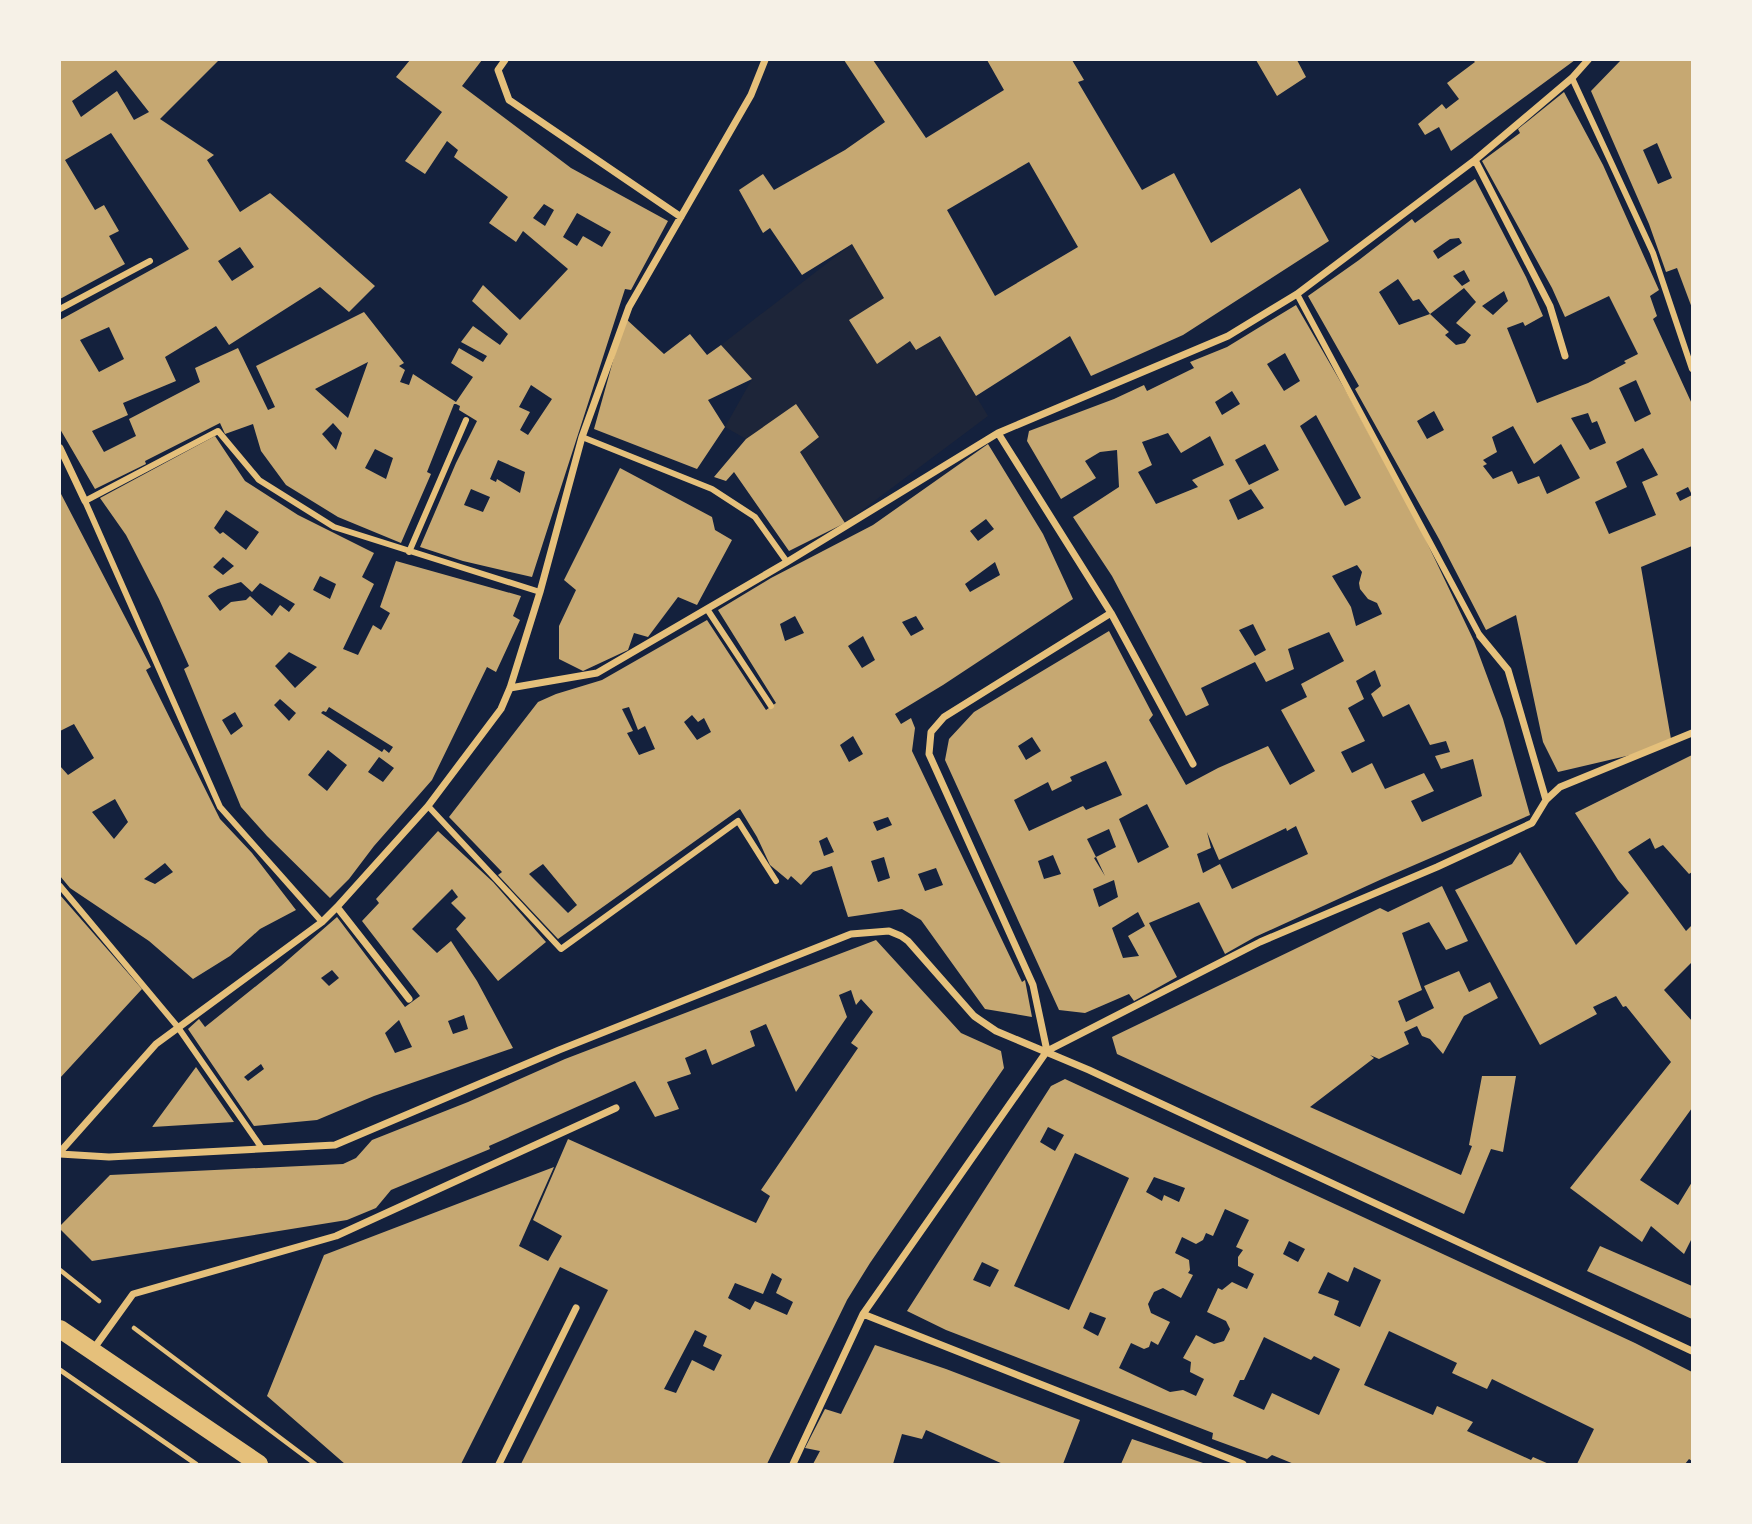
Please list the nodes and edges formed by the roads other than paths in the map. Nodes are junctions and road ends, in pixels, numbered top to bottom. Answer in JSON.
{"nodes":[{"id":1,"x":505,"y":60,"type":"edge"},
{"id":2,"x":765,"y":60,"type":"edge"},
{"id":3,"x":1588,"y":60,"type":"edge"},
{"id":4,"x":1572,"y":78,"type":"junction"},
{"id":5,"x":1475,"y":160,"type":"junction"},
{"id":6,"x":681,"y":216,"type":"junction"},
{"id":7,"x":150,"y":261,"type":"dead end"},
{"id":8,"x":1297,"y":294,"type":"junction"},
{"id":9,"x":60,"y":309,"type":"edge"},
{"id":10,"x":1565,"y":356,"type":"dead end"},
{"id":11,"x":1692,"y":369,"type":"edge"},
{"id":12,"x":466,"y":420,"type":"dead end"},
{"id":13,"x":998,"y":433,"type":"junction"},
{"id":14,"x":582,"y":437,"type":"junction"},
{"id":15,"x":60,"y":448,"type":"edge"},
{"id":16,"x":85,"y":500,"type":"junction"},
{"id":17,"x":409,"y":552,"type":"junction"},
{"id":18,"x":787,"y":562,"type":"junction"},
{"id":19,"x":540,"y":592,"type":"junction"},
{"id":20,"x":707,"y":609,"type":"junction"},
{"id":21,"x":1111,"y":613,"type":"junction"},
{"id":22,"x":1480,"y":636,"type":"joint"},
{"id":23,"x":510,"y":688,"type":"junction"},
{"id":24,"x":771,"y":706,"type":"dead end"},
{"id":25,"x":1692,"y":733,"type":"edge"},
{"id":26,"x":1193,"y":764,"type":"dead end"},
{"id":27,"x":1546,"y":800,"type":"junction"},
{"id":28,"x":428,"y":806,"type":"junction"},
{"id":29,"x":776,"y":881,"type":"dead end"},
{"id":30,"x":60,"y":886,"type":"edge"},
{"id":31,"x":337,"y":907,"type":"junction"},
{"id":32,"x":322,"y":922,"type":"junction"},
{"id":33,"x":409,"y":999,"type":"dead end"},
{"id":34,"x":177,"y":1026,"type":"junction"},
{"id":35,"x":1047,"y":1051,"type":"junction"},
{"id":36,"x":616,"y":1108,"type":"dead end"},
{"id":37,"x":261,"y":1147,"type":"junction"},
{"id":38,"x":60,"y":1153,"type":"edge"},
{"id":39,"x":576,"y":1308,"type":"dead end"},
{"id":40,"x":863,"y":1314,"type":"junction"},
{"id":41,"x":60,"y":1329,"type":"edge"},
{"id":42,"x":91,"y":1351,"type":"junction"},
{"id":43,"x":1692,"y":1351,"type":"edge"},
{"id":44,"x":60,"y":1370,"type":"edge"},
{"id":45,"x":196,"y":1465,"type":"edge"},
{"id":46,"x":259,"y":1465,"type":"edge"},
{"id":47,"x":499,"y":1465,"type":"edge"},
{"id":48,"x":793,"y":1465,"type":"edge"},
{"id":49,"x":1243,"y":1465,"type":"edge"}],
"edges":[{"from":1,"to":6,"type":"street"},
{"from":2,"to":6,"type":"street"},
{"from":3,"to":4,"type":"street"},
{"from":4,"to":5,"type":"street"},
{"from":4,"to":11,"type":"street"},
{"from":5,"to":8,"type":"street"},
{"from":5,"to":10,"type":"street"},
{"from":6,"to":14,"type":"street"},
{"from":7,"to":9,"type":"street"},
{"from":8,"to":13,"type":"street"},
{"from":8,"to":22,"type":"street"},
{"from":12,"to":17,"type":"street"},
{"from":13,"to":18,"type":"street"},
{"from":13,"to":21,"type":"street"},
{"from":14,"to":18,"type":"street"},
{"from":14,"to":19,"type":"street"},
{"from":15,"to":16,"type":"street"},
{"from":16,"to":17,"type":"street"},
{"from":16,"to":32,"type":"street"},
{"from":17,"to":19,"type":"street"},
{"from":18,"to":20,"type":"street"},
{"from":19,"to":23,"type":"street"},
{"from":20,"to":23,"type":"street"},
{"from":20,"to":24,"type":"street"},
{"from":21,"to":26,"type":"street"},
{"from":21,"to":35,"type":"street"},
{"from":22,"to":27,"type":"street"},
{"from":23,"to":28,"type":"street"},
{"from":25,"to":27,"type":"street"},
{"from":27,"to":35,"type":"street"},
{"from":28,"to":29,"type":"street"},
{"from":28,"to":31,"type":"street"},
{"from":30,"to":34,"type":"street"},
{"from":31,"to":32,"type":"street"},
{"from":31,"to":33,"type":"street"},
{"from":32,"to":34,"type":"street"},
{"from":34,"to":37,"type":"street"},
{"from":34,"to":38,"type":"street"},
{"from":35,"to":37,"type":"street"},
{"from":35,"to":40,"type":"street"},
{"from":35,"to":43,"type":"street"},
{"from":36,"to":42,"type":"street"},
{"from":37,"to":38,"type":"street"},
{"from":39,"to":47,"type":"street"},
{"from":40,"to":48,"type":"street"},
{"from":40,"to":49,"type":"street"},
{"from":41,"to":42,"type":"main road"},
{"from":42,"to":46,"type":"main road"},
{"from":44,"to":45,"type":"lane"}]}
